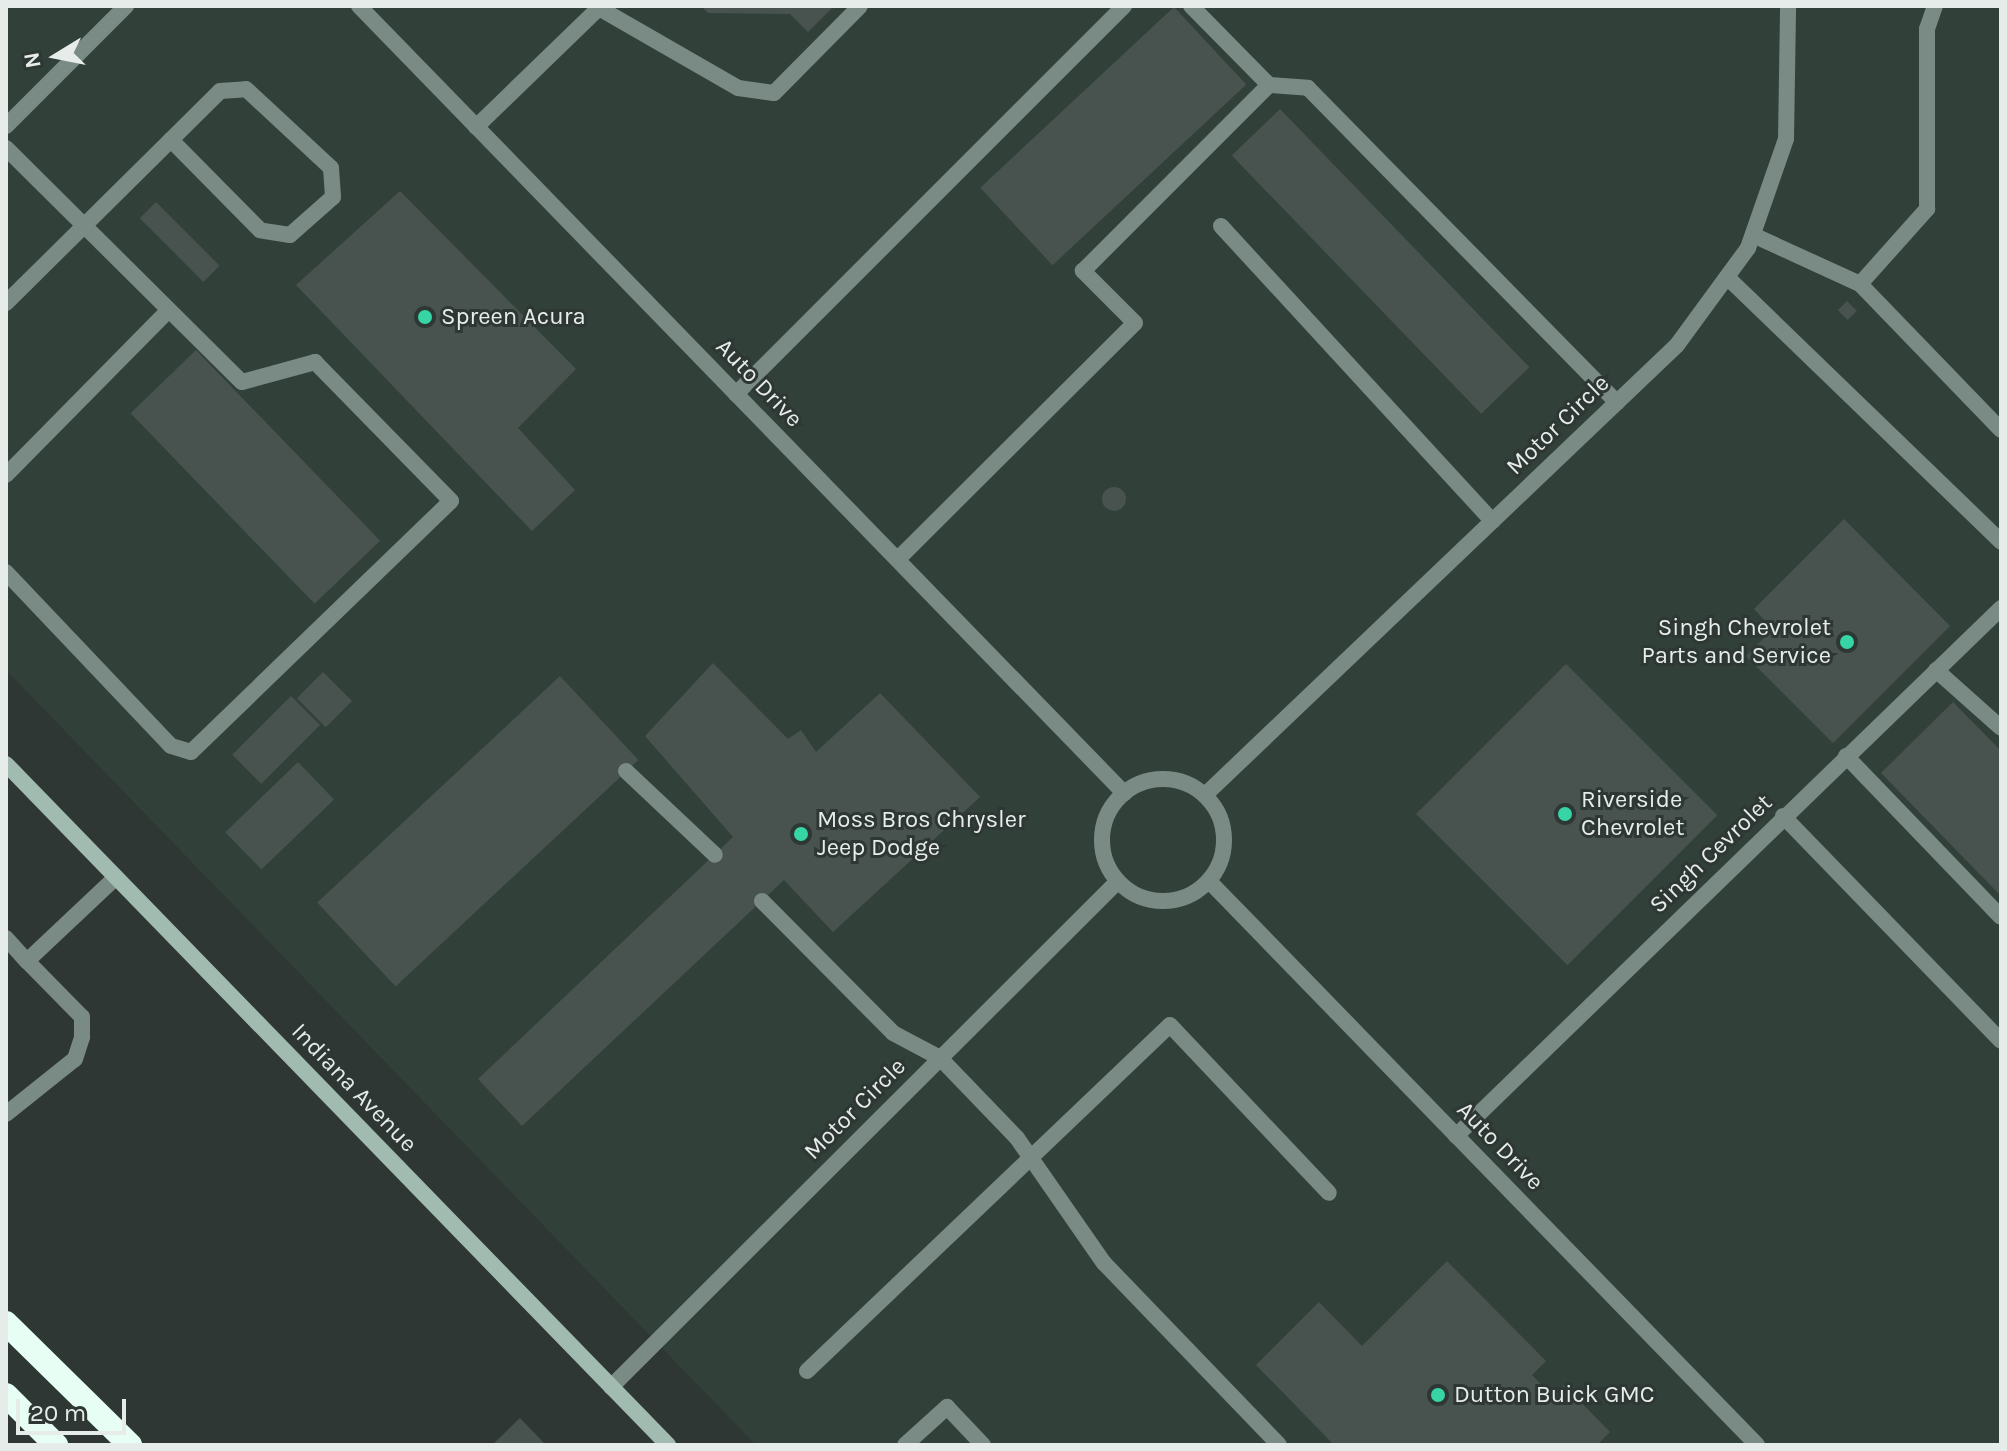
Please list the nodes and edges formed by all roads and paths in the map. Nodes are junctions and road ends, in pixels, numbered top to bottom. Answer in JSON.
{"nodes":[{"id":1,"x":126,"y":6,"type":"edge"},
{"id":2,"x":359,"y":6,"type":"edge"},
{"id":3,"x":860,"y":6,"type":"edge"},
{"id":4,"x":1124,"y":6,"type":"edge"},
{"id":5,"x":1191,"y":6,"type":"edge"},
{"id":6,"x":1788,"y":6,"type":"edge"},
{"id":7,"x":1935,"y":6,"type":"edge"},
{"id":8,"x":600,"y":7,"type":"edge"},
{"id":9,"x":1269,"y":85,"type":"junction"},
{"id":10,"x":6,"y":126,"type":"edge"},
{"id":11,"x":476,"y":127,"type":"junction"},
{"id":12,"x":171,"y":140,"type":"junction"},
{"id":13,"x":6,"y":148,"type":"edge"},
{"id":14,"x":83,"y":226,"type":"junction"},
{"id":15,"x":1221,"y":226,"type":"dead end"},
{"id":16,"x":1753,"y":235,"type":"junction"},
{"id":17,"x":1727,"y":277,"type":"junction"},
{"id":18,"x":1860,"y":284,"type":"junction"},
{"id":19,"x":6,"y":303,"type":"edge"},
{"id":20,"x":168,"y":311,"type":"junction"},
{"id":21,"x":736,"y":394,"type":"junction"},
{"id":22,"x":1617,"y":402,"type":"junction"},
{"id":23,"x":2001,"y":430,"type":"edge"},
{"id":24,"x":6,"y":475,"type":"edge"},
{"id":25,"x":1492,"y":521,"type":"junction"},
{"id":26,"x":2001,"y":542,"type":"edge"},
{"id":27,"x":898,"y":559,"type":"junction"},
{"id":28,"x":6,"y":572,"type":"edge"},
{"id":29,"x":2001,"y":608,"type":"edge"},
{"id":30,"x":1936,"y":670,"type":"junction"},
{"id":31,"x":2001,"y":728,"type":"edge"},
{"id":32,"x":1846,"y":756,"type":"junction"},
{"id":33,"x":6,"y":764,"type":"edge"},
{"id":34,"x":626,"y":771,"type":"dead end"},
{"id":35,"x":1124,"y":793,"type":"junction"},
{"id":36,"x":1205,"y":795,"type":"junction"},
{"id":37,"x":1783,"y":816,"type":"junction"},
{"id":38,"x":715,"y":855,"type":"dead end"},
{"id":39,"x":116,"y":877,"type":"junction"},
{"id":40,"x":1118,"y":881,"type":"junction"},
{"id":41,"x":1209,"y":881,"type":"junction"},
{"id":42,"x":762,"y":901,"type":"dead end"},
{"id":43,"x":2001,"y":917,"type":"edge"},
{"id":44,"x":6,"y":938,"type":"edge"},
{"id":45,"x":27,"y":961,"type":"junction"},
{"id":46,"x":2001,"y":1041,"type":"edge"},
{"id":47,"x":940,"y":1058,"type":"junction"},
{"id":48,"x":6,"y":1114,"type":"edge"},
{"id":49,"x":1456,"y":1136,"type":"junction"},
{"id":50,"x":1027,"y":1155,"type":"junction"},
{"id":51,"x":1329,"y":1193,"type":"dead end"},
{"id":52,"x":6,"y":1323,"type":"edge"},
{"id":53,"x":807,"y":1371,"type":"dead end"},
{"id":54,"x":611,"y":1387,"type":"junction"},
{"id":55,"x":6,"y":1395,"type":"edge"},
{"id":56,"x":56,"y":1445,"type":"edge"},
{"id":57,"x":130,"y":1445,"type":"edge"},
{"id":58,"x":668,"y":1445,"type":"edge"},
{"id":59,"x":905,"y":1445,"type":"edge"},
{"id":60,"x":983,"y":1445,"type":"edge"},
{"id":61,"x":1279,"y":1445,"type":"edge"},
{"id":62,"x":1757,"y":1445,"type":"edge"}],
"edges":[{"from":1,"to":10,"type":"street"},
{"from":2,"to":11,"type":"street","name":"Auto Drive"},
{"from":3,"to":8,"type":"street"},
{"from":4,"to":21,"type":"street"},
{"from":5,"to":9,"type":"street"},
{"from":6,"to":16,"type":"street","name":"Motor Circle"},
{"from":7,"to":18,"type":"street"},
{"from":8,"to":11,"type":"street"},
{"from":9,"to":22,"type":"street"},
{"from":9,"to":27,"type":"street"},
{"from":11,"to":21,"type":"street","name":"Auto Drive"},
{"from":12,"to":12,"type":"street"},
{"from":12,"to":14,"type":"street"},
{"from":13,"to":14,"type":"street"},
{"from":14,"to":19,"type":"street"},
{"from":14,"to":20,"type":"street"},
{"from":15,"to":25,"type":"street"},
{"from":16,"to":17,"type":"street","name":"Motor Circle"},
{"from":16,"to":18,"type":"street"},
{"from":17,"to":22,"type":"street","name":"Motor Circle"},
{"from":17,"to":26,"type":"street"},
{"from":18,"to":23,"type":"street"},
{"from":20,"to":24,"type":"street"},
{"from":20,"to":28,"type":"street"},
{"from":21,"to":27,"type":"street","name":"Auto Drive"},
{"from":22,"to":25,"type":"street","name":"Motor Circle"},
{"from":25,"to":36,"type":"street","name":"Motor Circle"},
{"from":27,"to":35,"type":"street","name":"Auto Drive"},
{"from":29,"to":30,"type":"street","name":"Singh Cevrolet"},
{"from":30,"to":31,"type":"street"},
{"from":30,"to":32,"type":"street","name":"Singh Cevrolet"},
{"from":32,"to":37,"type":"street","name":"Singh Cevrolet"},
{"from":32,"to":43,"type":"street"},
{"from":33,"to":39,"type":"main road","name":"Indiana Avenue"},
{"from":34,"to":38,"type":"street"},
{"from":35,"to":36,"type":"street"},
{"from":35,"to":40,"type":"street"},
{"from":36,"to":41,"type":"street"},
{"from":37,"to":46,"type":"street"},
{"from":37,"to":49,"type":"street","name":"Singh Cevrolet"},
{"from":39,"to":45,"type":"street"},
{"from":39,"to":54,"type":"main road","name":"Indiana Avenue"},
{"from":40,"to":41,"type":"street"},
{"from":40,"to":47,"type":"street","name":"Motor Circle"},
{"from":41,"to":49,"type":"street","name":"Auto Drive"},
{"from":42,"to":47,"type":"street"},
{"from":44,"to":45,"type":"street"},
{"from":45,"to":48,"type":"street"},
{"from":47,"to":50,"type":"street"},
{"from":47,"to":54,"type":"street","name":"Motor Circle"},
{"from":49,"to":62,"type":"street","name":"Auto Drive"},
{"from":50,"to":51,"type":"street"},
{"from":50,"to":53,"type":"street"},
{"from":50,"to":61,"type":"street"},
{"from":52,"to":57,"type":"highway"},
{"from":54,"to":58,"type":"main road","name":"Indiana Avenue"},
{"from":55,"to":56,"type":"highway"},
{"from":59,"to":60,"type":"street"}]}
